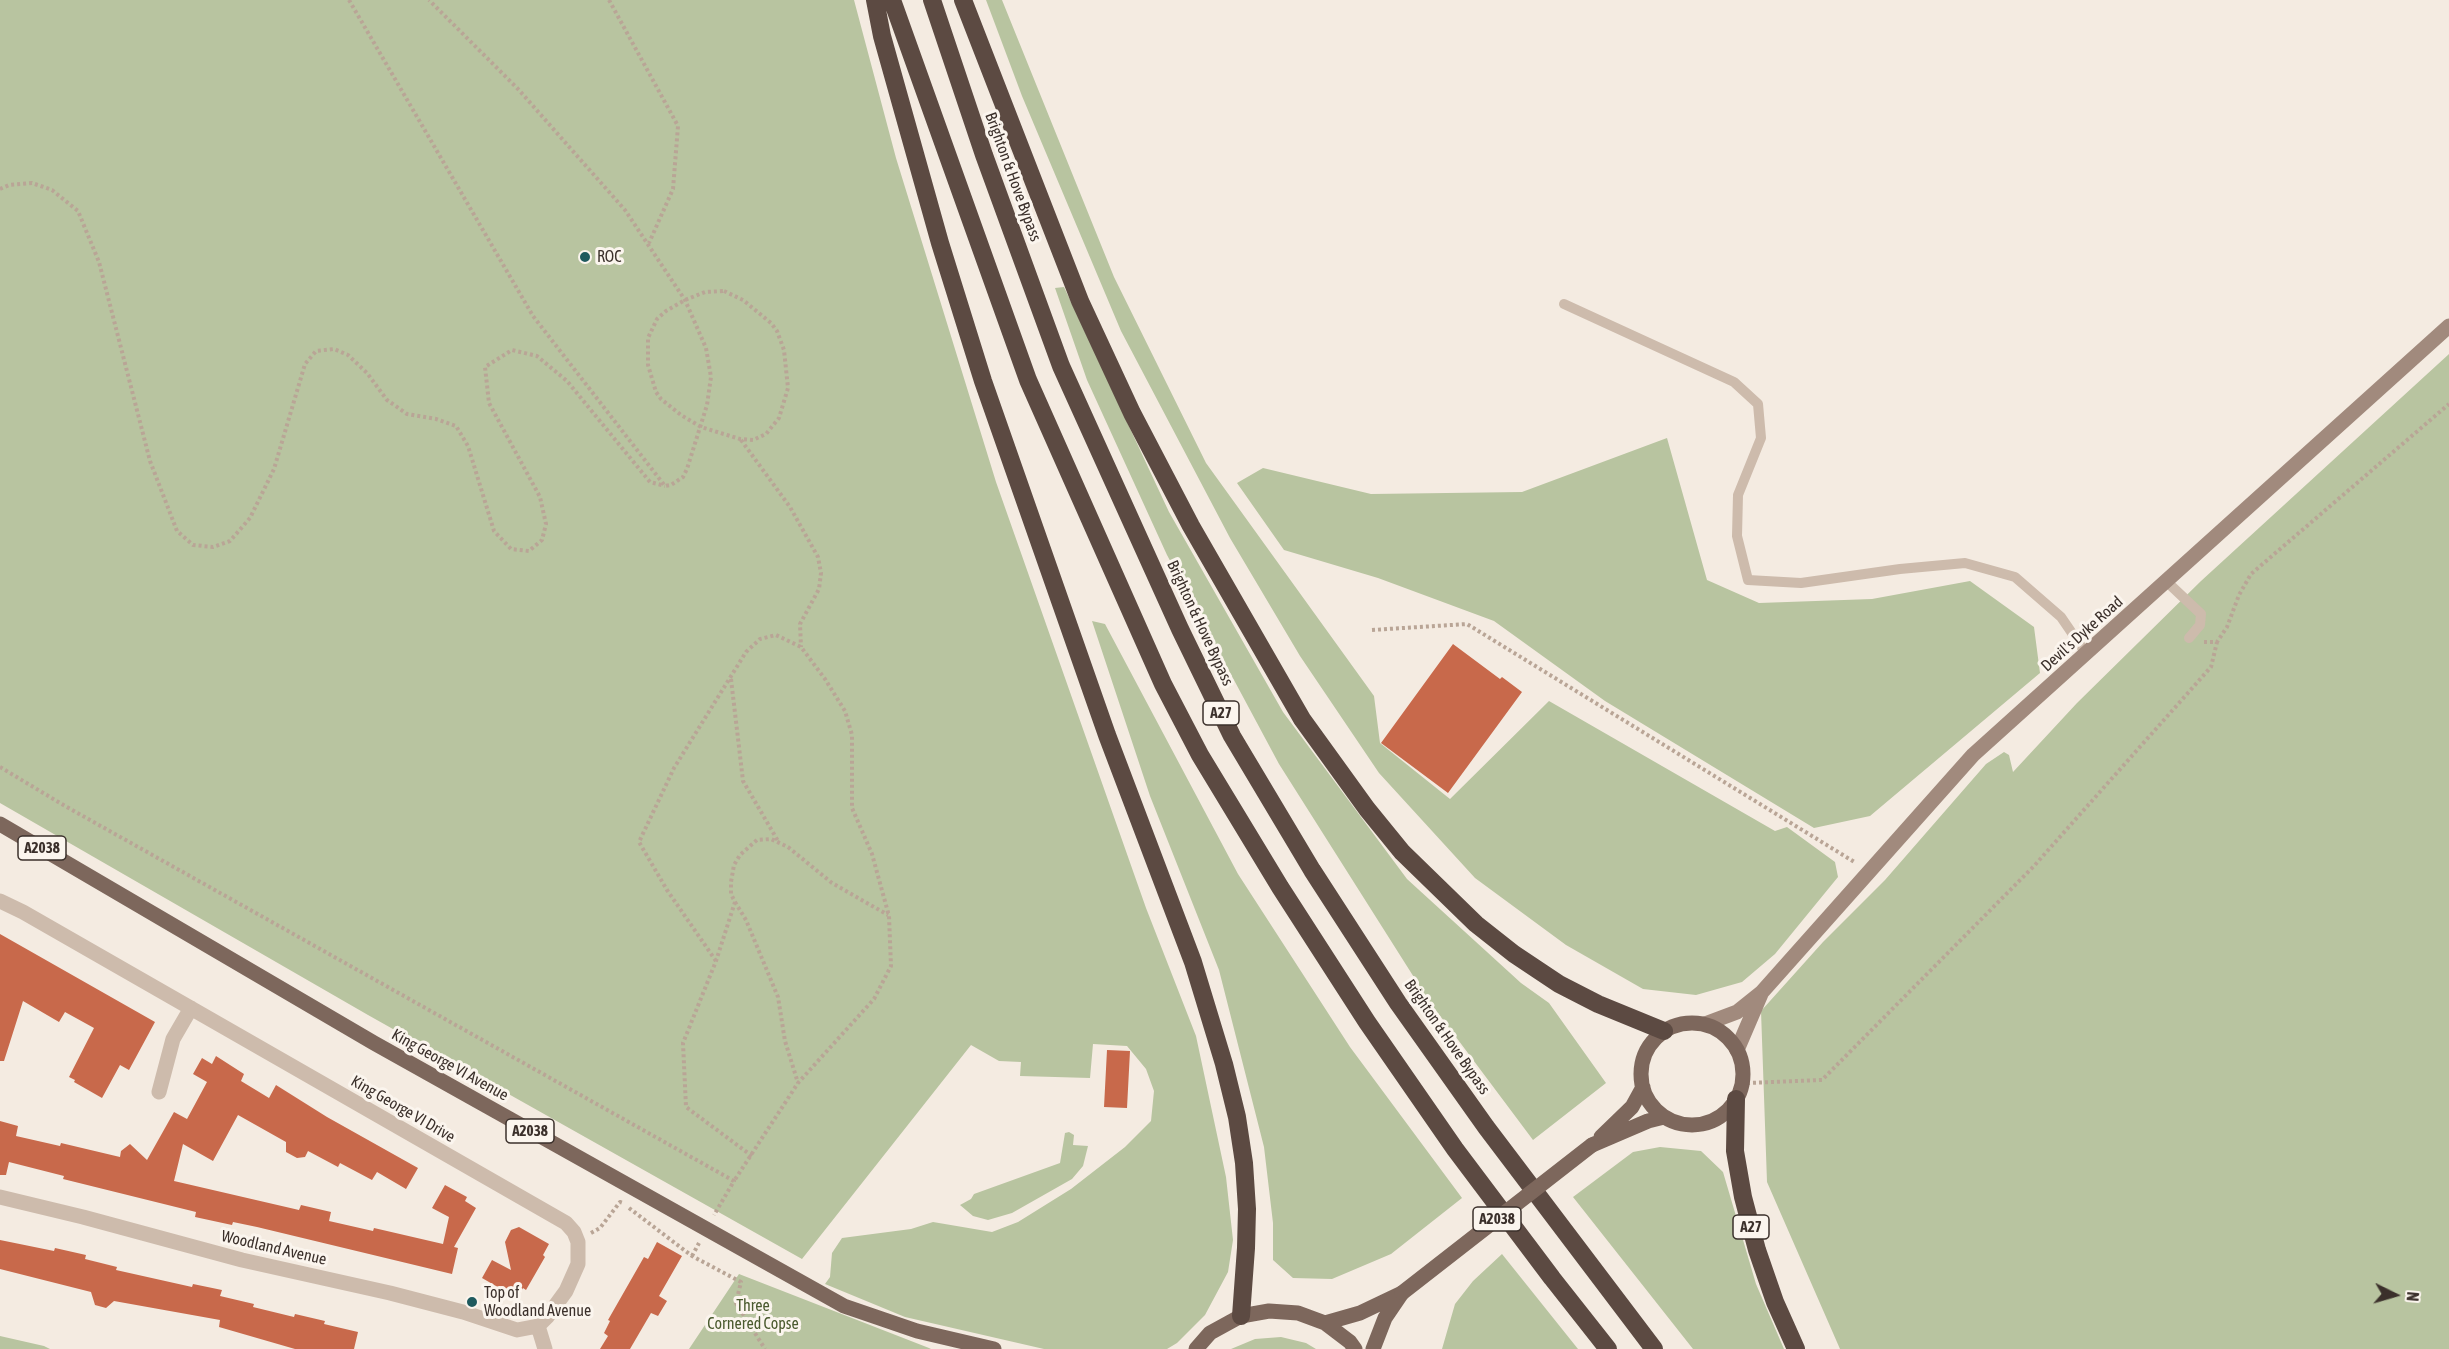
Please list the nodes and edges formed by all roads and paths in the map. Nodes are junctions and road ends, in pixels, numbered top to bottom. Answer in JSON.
{"nodes":[{"id":1,"x":349,"y":0,"type":"edge"},
{"id":2,"x":429,"y":0,"type":"edge"},
{"id":3,"x":609,"y":0,"type":"edge"},
{"id":4,"x":875,"y":0,"type":"edge"},
{"id":5,"x":892,"y":0,"type":"edge"},
{"id":6,"x":932,"y":0,"type":"edge"},
{"id":7,"x":963,"y":0,"type":"edge"},
{"id":8,"x":0,"y":189,"type":"edge"},
{"id":9,"x":649,"y":244,"type":"junction"},
{"id":10,"x":685,"y":300,"type":"junction"},
{"id":11,"x":1564,"y":304,"type":"dead end"},
{"id":12,"x":2449,"y":326,"type":"edge"},
{"id":13,"x":2449,"y":404,"type":"edge"},
{"id":14,"x":701,"y":427,"type":"junction"},
{"id":15,"x":740,"y":439,"type":"junction"},
{"id":16,"x":665,"y":486,"type":"junction"},
{"id":17,"x":2166,"y":580,"type":"junction"},
{"id":18,"x":1372,"y":630,"type":"dead end"},
{"id":19,"x":2189,"y":638,"type":"joint"},
{"id":20,"x":2217,"y":642,"type":"junction"},
{"id":21,"x":801,"y":647,"type":"junction"},
{"id":22,"x":2086,"y":654,"type":"junction"},
{"id":23,"x":731,"y":677,"type":"junction"},
{"id":24,"x":0,"y":766,"type":"edge"},
{"id":25,"x":0,"y":824,"type":"edge"},
{"id":26,"x":778,"y":842,"type":"junction"},
{"id":27,"x":1869,"y":871,"type":"junction"},
{"id":28,"x":0,"y":901,"type":"edge"},
{"id":29,"x":735,"y":902,"type":"junction"},
{"id":30,"x":889,"y":916,"type":"junction"},
{"id":31,"x":716,"y":962,"type":"junction"},
{"id":32,"x":1762,"y":992,"type":"junction"},
{"id":33,"x":191,"y":1008,"type":"junction"},
{"id":34,"x":1705,"y":1024,"type":"junction"},
{"id":35,"x":1664,"y":1031,"type":"junction"},
{"id":36,"x":1737,"y":1050,"type":"junction"},
{"id":37,"x":798,"y":1083,"type":"junction"},
{"id":38,"x":1642,"y":1087,"type":"junction"},
{"id":39,"x":1739,"y":1091,"type":"junction"},
{"id":40,"x":159,"y":1092,"type":"dead end"},
{"id":41,"x":1664,"y":1117,"type":"junction"},
{"id":42,"x":1592,"y":1145,"type":"junction"},
{"id":43,"x":752,"y":1156,"type":"junction"},
{"id":44,"x":734,"y":1182,"type":"junction"},
{"id":45,"x":0,"y":1197,"type":"edge"},
{"id":46,"x":705,"y":1230,"type":"junction"},
{"id":47,"x":578,"y":1249,"type":"junction"},
{"id":48,"x":692,"y":1256,"type":"junction"},
{"id":49,"x":1402,"y":1293,"type":"junction"},
{"id":50,"x":1240,"y":1316,"type":"junction"},
{"id":51,"x":1325,"y":1323,"type":"junction"},
{"id":52,"x":538,"y":1326,"type":"junction"},
{"id":53,"x":545,"y":1349,"type":"edge"},
{"id":54,"x":765,"y":1349,"type":"edge"},
{"id":55,"x":994,"y":1349,"type":"edge"},
{"id":56,"x":1196,"y":1349,"type":"edge"},
{"id":57,"x":1355,"y":1349,"type":"edge"},
{"id":58,"x":1373,"y":1349,"type":"edge"},
{"id":59,"x":1608,"y":1349,"type":"edge"},
{"id":60,"x":1654,"y":1349,"type":"edge"},
{"id":61,"x":1796,"y":1349,"type":"edge"}],
"edges":[{"from":1,"to":16,"type":"path"},
{"from":2,"to":9,"type":"path"},
{"from":3,"to":9,"type":"path"},
{"from":4,"to":50,"type":"highway"},
{"from":5,"to":59,"type":"highway","number":"A27"},
{"from":6,"to":60,"type":"highway","name":"Brighton & Hove Bypass","number":"A27"},
{"from":7,"to":35,"type":"highway"},
{"from":8,"to":16,"type":"path"},
{"from":9,"to":10,"type":"path"},
{"from":10,"to":14,"type":"path"},
{"from":10,"to":14,"type":"path"},
{"from":10,"to":15,"type":"path"},
{"from":11,"to":22,"type":"lane"},
{"from":12,"to":17,"type":"street","name":"Devil's Dyke Road"},
{"from":13,"to":20,"type":"path"},
{"from":14,"to":15,"type":"path"},
{"from":14,"to":16,"type":"path"},
{"from":15,"to":21,"type":"path"},
{"from":17,"to":19,"type":"lane"},
{"from":17,"to":22,"type":"street","name":"Devil's Dyke Road"},
{"from":18,"to":27,"type":"path"},
{"from":19,"to":20,"type":"path"},
{"from":20,"to":39,"type":"path"},
{"from":21,"to":23,"type":"path"},
{"from":21,"to":30,"type":"path"},
{"from":22,"to":27,"type":"street","name":"Devil's Dyke Road"},
{"from":23,"to":26,"type":"path"},
{"from":23,"to":31,"type":"path"},
{"from":24,"to":44,"type":"path"},
{"from":25,"to":46,"type":"main road","name":"King George VI Avenue","number":"A2038"},
{"from":26,"to":29,"type":"path"},
{"from":26,"to":30,"type":"path"},
{"from":27,"to":32,"type":"street","name":"Devil's Dyke Road"},
{"from":28,"to":33,"type":"street","name":"King George VI Drive"},
{"from":29,"to":31,"type":"path"},
{"from":29,"to":37,"type":"path"},
{"from":30,"to":37,"type":"path"},
{"from":31,"to":43,"type":"path"},
{"from":32,"to":34,"type":"street","name":"Devil's Dyke Road"},
{"from":32,"to":36,"type":"street","name":"Devil's Dyke Road"},
{"from":33,"to":40,"type":"street"},
{"from":33,"to":47,"type":"street","name":"King George VI Drive"},
{"from":34,"to":35,"type":"main road"},
{"from":34,"to":36,"type":"main road"},
{"from":35,"to":38,"type":"main road"},
{"from":36,"to":39,"type":"main road"},
{"from":37,"to":43,"type":"path"},
{"from":38,"to":41,"type":"main road"},
{"from":38,"to":42,"type":"main road","number":"A2038"},
{"from":39,"to":41,"type":"main road"},
{"from":39,"to":61,"type":"highway","number":"A27"},
{"from":41,"to":42,"type":"main road","number":"A2038"},
{"from":42,"to":49,"type":"main road","number":"A2038","bridge":true},
{"from":43,"to":44,"type":"path"},
{"from":44,"to":46,"type":"path"},
{"from":45,"to":52,"type":"street","name":"Woodland Avenue"},
{"from":46,"to":48,"type":"path"},
{"from":46,"to":55,"type":"main road","name":"King George VI Avenue","number":"A2038"},
{"from":47,"to":48,"type":"path"},
{"from":47,"to":52,"type":"street"},
{"from":48,"to":54,"type":"path"},
{"from":49,"to":51,"type":"main road","number":"A2038"},
{"from":49,"to":58,"type":"main road","number":"A2038"},
{"from":50,"to":51,"type":"main road"},
{"from":50,"to":56,"type":"main road"},
{"from":51,"to":57,"type":"main road"},
{"from":52,"to":53,"type":"street"}]}
